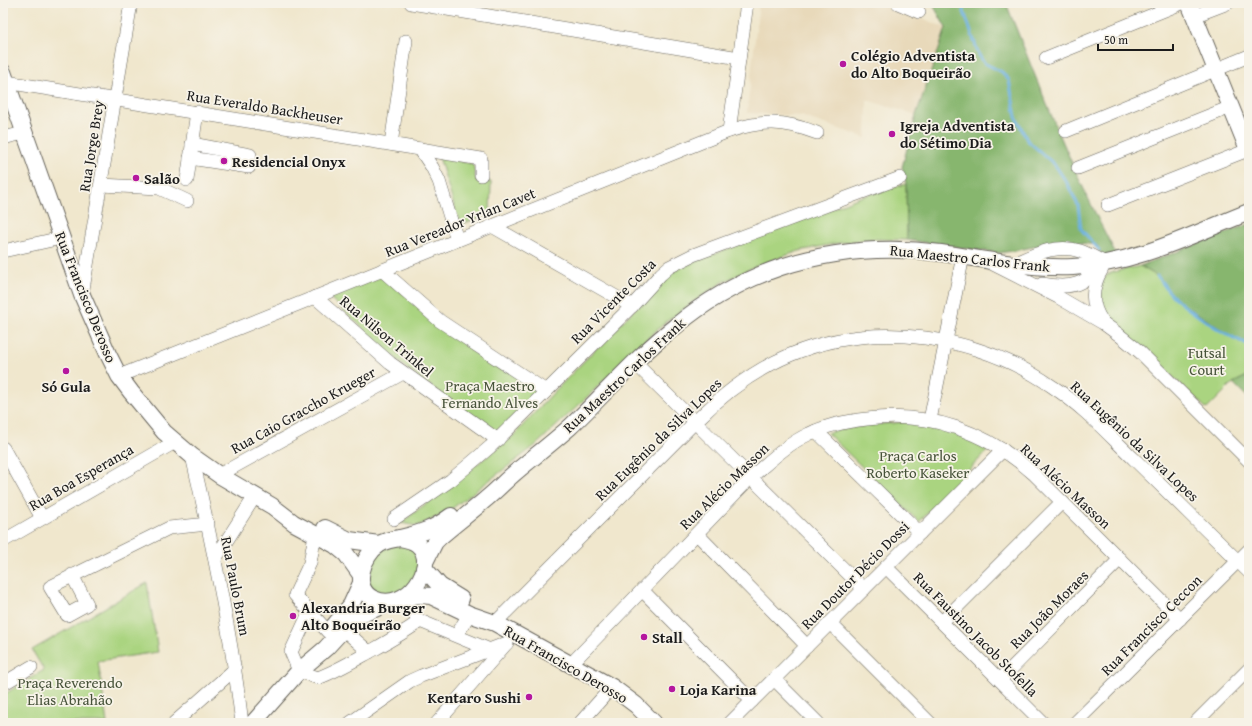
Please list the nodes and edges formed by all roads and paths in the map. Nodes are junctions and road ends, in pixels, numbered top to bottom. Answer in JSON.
{"nodes":[{"id":1,"x":131,"y":3,"type":"edge"},
{"id":2,"x":411,"y":3,"type":"edge"},
{"id":3,"x":747,"y":3,"type":"edge"},
{"id":4,"x":898,"y":3,"type":"edge"},
{"id":5,"x":1182,"y":3,"type":"edge"},
{"id":6,"x":1228,"y":3,"type":"edge"},
{"id":7,"x":1191,"y":9,"type":"edge"},
{"id":8,"x":919,"y":12,"type":"dead end"},
{"id":9,"x":406,"y":41,"type":"dead end"},
{"id":10,"x":1249,"y":56,"type":"edge"},
{"id":11,"x":739,"y":58,"type":"junction"},
{"id":12,"x":1046,"y":58,"type":"dead end"},
{"id":13,"x":1216,"y":69,"type":"junction"},
{"id":14,"x":5,"y":77,"type":"edge"},
{"id":15,"x":115,"y":100,"type":"junction"},
{"id":16,"x":1231,"y":107,"type":"junction"},
{"id":17,"x":197,"y":112,"type":"junction"},
{"id":18,"x":1244,"y":123,"type":"edge"},
{"id":19,"x":729,"y":131,"type":"junction"},
{"id":20,"x":1066,"y":131,"type":"dead end"},
{"id":21,"x":24,"y":133,"type":"junction"},
{"id":22,"x":817,"y":133,"type":"dead end"},
{"id":23,"x":3,"y":138,"type":"edge"},
{"id":24,"x":192,"y":144,"type":"junction"},
{"id":25,"x":391,"y":144,"type":"junction"},
{"id":26,"x":420,"y":149,"type":"junction"},
{"id":27,"x":1249,"y":151,"type":"edge"},
{"id":28,"x":190,"y":158,"type":"junction"},
{"id":29,"x":1078,"y":168,"type":"dead end"},
{"id":30,"x":481,"y":175,"type":"dead end"},
{"id":31,"x":900,"y":178,"type":"dead end"},
{"id":32,"x":187,"y":180,"type":"dead end"},
{"id":33,"x":101,"y":185,"type":"junction"},
{"id":34,"x":187,"y":201,"type":"dead end"},
{"id":35,"x":1108,"y":205,"type":"dead end"},
{"id":36,"x":1249,"y":212,"type":"edge"},
{"id":37,"x":492,"y":226,"type":"junction"},
{"id":38,"x":61,"y":238,"type":"junction"},
{"id":39,"x":457,"y":240,"type":"junction"},
{"id":40,"x":3,"y":251,"type":"edge"},
{"id":41,"x":963,"y":256,"type":"junction"},
{"id":42,"x":986,"y":260,"type":"junction"},
{"id":43,"x":1106,"y":262,"type":"junction"},
{"id":44,"x":382,"y":270,"type":"junction"},
{"id":45,"x":1029,"y":282,"type":"junction"},
{"id":46,"x":82,"y":295,"type":"junction"},
{"id":47,"x":315,"y":297,"type":"junction"},
{"id":48,"x":632,"y":306,"type":"junction"},
{"id":49,"x":1103,"y":323,"type":"junction"},
{"id":50,"x":946,"y":341,"type":"junction"},
{"id":51,"x":636,"y":362,"type":"junction"},
{"id":52,"x":403,"y":373,"type":"junction"},
{"id":53,"x":119,"y":376,"type":"junction"},
{"id":54,"x":546,"y":391,"type":"junction"},
{"id":55,"x":930,"y":420,"type":"junction"},
{"id":56,"x":695,"y":422,"type":"junction"},
{"id":57,"x":816,"y":431,"type":"junction"},
{"id":58,"x":498,"y":440,"type":"junction"},
{"id":59,"x":175,"y":442,"type":"junction"},
{"id":60,"x":3,"y":448,"type":"edge"},
{"id":61,"x":1003,"y":450,"type":"junction"},
{"id":62,"x":192,"y":456,"type":"junction"},
{"id":63,"x":1249,"y":461,"type":"edge"},
{"id":64,"x":516,"y":472,"type":"junction"},
{"id":65,"x":219,"y":475,"type":"junction"},
{"id":66,"x":751,"y":477,"type":"junction"},
{"id":67,"x":255,"y":496,"type":"junction"},
{"id":68,"x":1062,"y":502,"type":"junction"},
{"id":69,"x":272,"y":506,"type":"junction"},
{"id":70,"x":42,"y":518,"type":"junction"},
{"id":71,"x":394,"y":519,"type":"dead end"},
{"id":72,"x":208,"y":524,"type":"junction"},
{"id":73,"x":920,"y":533,"type":"junction"},
{"id":74,"x":315,"y":534,"type":"junction"},
{"id":75,"x":696,"y":534,"type":"junction"},
{"id":76,"x":400,"y":538,"type":"junction"},
{"id":77,"x":3,"y":541,"type":"edge"},
{"id":78,"x":379,"y":544,"type":"junction"},
{"id":79,"x":1249,"y":550,"type":"edge"},
{"id":80,"x":216,"y":559,"type":"junction"},
{"id":81,"x":1120,"y":559,"type":"junction"},
{"id":82,"x":1238,"y":561,"type":"junction"},
{"id":83,"x":424,"y":565,"type":"junction"},
{"id":84,"x":886,"y":567,"type":"junction"},
{"id":85,"x":1249,"y":572,"type":"edge"},
{"id":86,"x":72,"y":575,"type":"dead end"},
{"id":87,"x":361,"y":579,"type":"junction"},
{"id":88,"x":642,"y":590,"type":"junction"},
{"id":89,"x":864,"y":590,"type":"junction"},
{"id":90,"x":398,"y":600,"type":"junction"},
{"id":91,"x":310,"y":611,"type":"junction"},
{"id":92,"x":469,"y":614,"type":"junction"},
{"id":93,"x":1180,"y":619,"type":"junction"},
{"id":94,"x":420,"y":621,"type":"junction"},
{"id":95,"x":942,"y":622,"type":"junction"},
{"id":96,"x":495,"y":623,"type":"junction"},
{"id":97,"x":830,"y":623,"type":"junction"},
{"id":98,"x":336,"y":630,"type":"junction"},
{"id":99,"x":457,"y":635,"type":"junction"},
{"id":100,"x":511,"y":638,"type":"junction"},
{"id":101,"x":807,"y":646,"type":"junction"},
{"id":102,"x":490,"y":650,"type":"junction"},
{"id":103,"x":369,"y":652,"type":"junction"},
{"id":104,"x":572,"y":664,"type":"junction"},
{"id":105,"x":31,"y":667,"type":"dead end"},
{"id":106,"x":235,"y":669,"type":"junction"},
{"id":107,"x":1249,"y":669,"type":"edge"},
{"id":108,"x":299,"y":671,"type":"junction"},
{"id":109,"x":774,"y":679,"type":"junction"},
{"id":110,"x":1000,"y":680,"type":"junction"},
{"id":111,"x":3,"y":684,"type":"edge"},
{"id":112,"x":612,"y":687,"type":"junction"},
{"id":113,"x":752,"y":701,"type":"junction"},
{"id":114,"x":174,"y":723,"type":"edge"},
{"id":115,"x":242,"y":723,"type":"edge"},
{"id":116,"x":253,"y":723,"type":"edge"},
{"id":117,"x":350,"y":723,"type":"edge"},
{"id":118,"x":437,"y":723,"type":"edge"},
{"id":119,"x":580,"y":723,"type":"edge"},
{"id":120,"x":654,"y":723,"type":"edge"},
{"id":121,"x":730,"y":723,"type":"edge"},
{"id":122,"x":818,"y":723,"type":"edge"},
{"id":123,"x":930,"y":723,"type":"edge"},
{"id":124,"x":1043,"y":723,"type":"edge"},
{"id":125,"x":1075,"y":723,"type":"edge"},
{"id":126,"x":1195,"y":723,"type":"edge"}],
"edges":[{"from":1,"to":15,"type":"street","name":"Rua Jorge Brey"},
{"from":2,"to":11,"type":"street"},
{"from":3,"to":11,"type":"street"},
{"from":4,"to":8,"type":"street"},
{"from":5,"to":12,"type":"street"},
{"from":6,"to":7,"type":"street"},
{"from":7,"to":13,"type":"main road"},
{"from":9,"to":25,"type":"street"},
{"from":10,"to":13,"type":"street"},
{"from":11,"to":19,"type":"street"},
{"from":13,"to":16,"type":"main road"},
{"from":13,"to":20,"type":"street"},
{"from":14,"to":15,"type":"street","name":"Rua Everaldo Backheuser"},
{"from":14,"to":21,"type":"main road","name":"Rua Francisco Derosso"},
{"from":15,"to":17,"type":"street","name":"Rua Everaldo Backheuser"},
{"from":15,"to":33,"type":"street","name":"Rua Jorge Brey"},
{"from":16,"to":18,"type":"main road"},
{"from":16,"to":29,"type":"street"},
{"from":17,"to":24,"type":"street"},
{"from":17,"to":25,"type":"street","name":"Rua Everaldo Backheuser"},
{"from":18,"to":27,"type":"main road"},
{"from":19,"to":22,"type":"street","name":"Rua Vereador Yrlan Cavet"},
{"from":19,"to":37,"type":"street","name":"Rua Vereador Yrlan Cavet"},
{"from":21,"to":23,"type":"street"},
{"from":21,"to":38,"type":"main road","name":"Rua Francisco Derosso"},
{"from":24,"to":28,"type":"street"},
{"from":24,"to":28,"type":"street"},
{"from":25,"to":26,"type":"street","name":"Rua Everaldo Backheuser"},
{"from":26,"to":30,"type":"street","name":"Rua Everaldo Backheuser"},
{"from":26,"to":39,"type":"street"},
{"from":27,"to":35,"type":"street"},
{"from":28,"to":32,"type":"street"},
{"from":31,"to":48,"type":"street","name":"Rua Vicente Costa"},
{"from":33,"to":34,"type":"street"},
{"from":33,"to":46,"type":"street","name":"Rua Jorge Brey"},
{"from":36,"to":43,"type":"main road","name":"Rua Maestro Carlos Frank"},
{"from":37,"to":39,"type":"street","name":"Rua Vereador Yrlan Cavet"},
{"from":37,"to":48,"type":"street"},
{"from":38,"to":40,"type":"street"},
{"from":38,"to":46,"type":"main road","name":"Rua Francisco Derosso"},
{"from":39,"to":44,"type":"street","name":"Rua Vereador Yrlan Cavet"},
{"from":41,"to":42,"type":"main road","name":"Rua Maestro Carlos Frank"},
{"from":41,"to":50,"type":"street"},
{"from":41,"to":51,"type":"main road","name":"Rua Maestro Carlos Frank"},
{"from":42,"to":43,"type":"main road","name":"Rua Maestro Carlos Frank"},
{"from":42,"to":45,"type":"street"},
{"from":43,"to":45,"type":"street"},
{"from":43,"to":49,"type":"street"},
{"from":44,"to":47,"type":"street","name":"Rua Vereador Yrlan Cavet"},
{"from":44,"to":54,"type":"street"},
{"from":45,"to":49,"type":"street"},
{"from":46,"to":53,"type":"main road","name":"Rua Francisco Derosso"},
{"from":47,"to":52,"type":"street","name":"Rua Nilson Trinkel"},
{"from":47,"to":53,"type":"street","name":"Rua Vereador Yrlan Cavet"},
{"from":48,"to":54,"type":"street","name":"Rua Vicente Costa"},
{"from":49,"to":63,"type":"street"},
{"from":50,"to":55,"type":"street"},
{"from":50,"to":56,"type":"street","name":"Rua Eugênio da Silva Lopes"},
{"from":50,"to":82,"type":"street","name":"Rua Eugênio da Silva Lopes"},
{"from":51,"to":56,"type":"street"},
{"from":51,"to":64,"type":"main road","name":"Rua Maestro Carlos Frank"},
{"from":52,"to":58,"type":"street","name":"Rua Nilson Trinkel"},
{"from":52,"to":65,"type":"street","name":"Rua Caio Graccho Krueger"},
{"from":53,"to":59,"type":"main road","name":"Rua Francisco Derosso"},
{"from":54,"to":58,"type":"street","name":"Rua Vicente Costa"},
{"from":55,"to":57,"type":"street","name":"Rua Alécio Masson"},
{"from":55,"to":61,"type":"street","name":"Rua Alécio Masson"},
{"from":56,"to":66,"type":"street"},
{"from":56,"to":96,"type":"street","name":"Rua Eugênio da Silva Lopes"},
{"from":57,"to":66,"type":"street","name":"Rua Alécio Masson"},
{"from":57,"to":73,"type":"street"},
{"from":58,"to":71,"type":"street","name":"Rua Vicente Costa"},
{"from":59,"to":62,"type":"main road","name":"Rua Francisco Derosso"},
{"from":59,"to":70,"type":"street","name":"Rua Boa Esperança"},
{"from":60,"to":70,"type":"street"},
{"from":61,"to":68,"type":"street","name":"Rua Alécio Masson"},
{"from":61,"to":73,"type":"street","name":"Rua Doutor Décio Dossi"},
{"from":62,"to":65,"type":"main road","name":"Rua Francisco Derosso"},
{"from":62,"to":72,"type":"street","name":"Rua Paulo Brum"},
{"from":64,"to":76,"type":"main road","name":"Rua Maestro Carlos Frank"},
{"from":64,"to":83,"type":"main road","name":"Rua Maestro Carlos Frank"},
{"from":65,"to":67,"type":"main road","name":"Rua Francisco Derosso"},
{"from":66,"to":75,"type":"street","name":"Rua Alécio Masson"},
{"from":66,"to":89,"type":"street"},
{"from":67,"to":69,"type":"main road","name":"Rua Francisco Derosso"},
{"from":67,"to":80,"type":"street"},
{"from":68,"to":81,"type":"street","name":"Rua Alécio Masson"},
{"from":68,"to":95,"type":"street"},
{"from":69,"to":74,"type":"main road","name":"Rua Francisco Derosso"},
{"from":69,"to":78,"type":"main road","name":"Rua Francisco Derosso"},
{"from":70,"to":77,"type":"street","name":"Rua Boa Esperança"},
{"from":72,"to":80,"type":"street","name":"Rua Paulo Brum"},
{"from":72,"to":86,"type":"street"},
{"from":73,"to":84,"type":"street","name":"Rua Doutor Décio Dossi"},
{"from":74,"to":87,"type":"main road","name":"Rua Francisco Derosso"},
{"from":74,"to":91,"type":"street"},
{"from":75,"to":88,"type":"street","name":"Rua Alécio Masson"},
{"from":75,"to":101,"type":"street"},
{"from":76,"to":78,"type":"main road"},
{"from":76,"to":83,"type":"main road"},
{"from":78,"to":87,"type":"main road"},
{"from":79,"to":82,"type":"street","name":"Rua Francisco Ceccon"},
{"from":80,"to":106,"type":"street","name":"Rua Paulo Brum"},
{"from":81,"to":93,"type":"street","name":"Rua Alécio Masson"},
{"from":81,"to":110,"type":"street","name":"Rua João Moraes"},
{"from":82,"to":85,"type":"street","name":"Rua Eugênio da Silva Lopes"},
{"from":82,"to":93,"type":"street","name":"Rua Francisco Ceccon"},
{"from":83,"to":90,"type":"main road"},
{"from":83,"to":96,"type":"main road","name":"Rua Francisco Derosso"},
{"from":84,"to":89,"type":"street","name":"Rua Doutor Décio Dossi"},
{"from":84,"to":95,"type":"street","name":"Rua Faustino Jacob Stofella"},
{"from":87,"to":90,"type":"main road"},
{"from":87,"to":98,"type":"main road"},
{"from":88,"to":104,"type":"street","name":"Rua Alécio Masson"},
{"from":88,"to":113,"type":"street"},
{"from":89,"to":97,"type":"street","name":"Rua Doutor Décio Dossi"},
{"from":90,"to":92,"type":"main road","name":"Rua Francisco Derosso"},
{"from":90,"to":94,"type":"street"},
{"from":90,"to":98,"type":"main road"},
{"from":91,"to":98,"type":"street"},
{"from":91,"to":108,"type":"street"},
{"from":92,"to":96,"type":"main road","name":"Rua Francisco Derosso"},
{"from":92,"to":99,"type":"street"},
{"from":93,"to":125,"type":"street","name":"Rua Francisco Ceccon"},
{"from":94,"to":99,"type":"street"},
{"from":94,"to":103,"type":"street"},
{"from":95,"to":110,"type":"street","name":"Rua Faustino Jacob Stofella"},
{"from":96,"to":100,"type":"main road","name":"Rua Francisco Derosso"},
{"from":97,"to":101,"type":"street","name":"Rua Doutor Décio Dossi"},
{"from":97,"to":123,"type":"street"},
{"from":98,"to":103,"type":"street"},
{"from":98,"to":108,"type":"main road"},
{"from":99,"to":102,"type":"street"},
{"from":100,"to":102,"type":"street"},
{"from":100,"to":104,"type":"main road","name":"Rua Francisco Derosso"},
{"from":100,"to":118,"type":"street"},
{"from":101,"to":109,"type":"street","name":"Rua Doutor Décio Dossi"},
{"from":102,"to":117,"type":"street"},
{"from":103,"to":108,"type":"street"},
{"from":104,"to":112,"type":"main road","name":"Rua Francisco Derosso"},
{"from":105,"to":111,"type":"street"},
{"from":106,"to":114,"type":"street"},
{"from":106,"to":115,"type":"street","name":"Rua Paulo Brum"},
{"from":107,"to":126,"type":"street"},
{"from":108,"to":116,"type":"main road"},
{"from":109,"to":113,"type":"street","name":"Rua Doutor Décio Dossi"},
{"from":109,"to":122,"type":"street"},
{"from":110,"to":124,"type":"street","name":"Rua Faustino Jacob Stofella"},
{"from":112,"to":119,"type":"street"},
{"from":112,"to":120,"type":"main road","name":"Rua Francisco Derosso"},
{"from":113,"to":121,"type":"street","name":"Rua Doutor Décio Dossi"}]}
